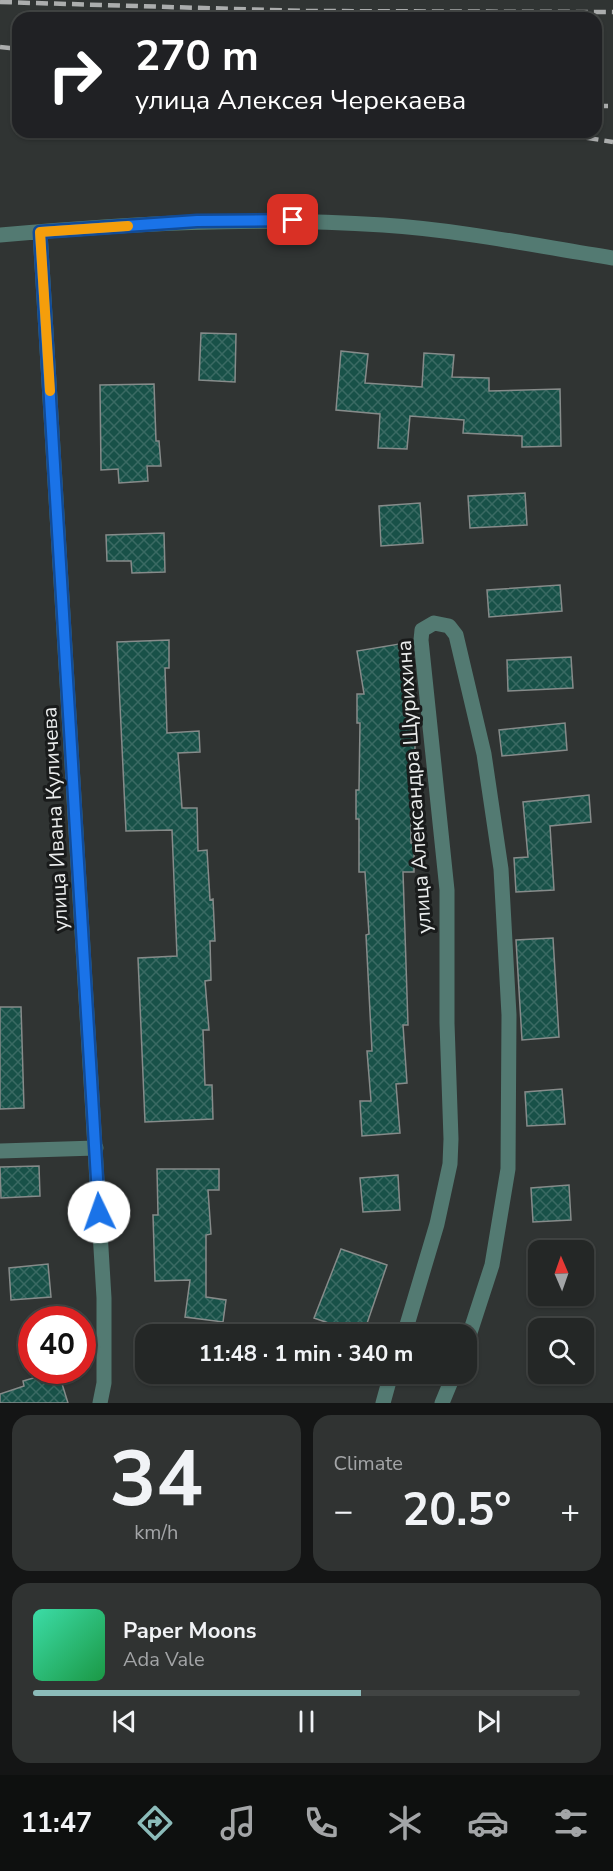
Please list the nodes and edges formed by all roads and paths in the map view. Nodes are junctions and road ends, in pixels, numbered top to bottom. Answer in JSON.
{"nodes":[{"id":1,"x":40,"y":232,"type":"junction"},
{"id":2,"x":0,"y":235,"type":"edge"},
{"id":3,"x":613,"y":258,"type":"edge"},
{"id":4,"x":96,"y":1148,"type":"junction"},
{"id":5,"x":0,"y":1151,"type":"edge"},
{"id":6,"x":407,"y":1324,"type":"edge"},
{"id":7,"x":473,"y":1324,"type":"edge"},
{"id":8,"x":388,"y":1384,"type":"edge"},
{"id":9,"x":450,"y":1384,"type":"edge"},
{"id":10,"x":100,"y":1403,"type":"edge"},
{"id":11,"x":383,"y":1403,"type":"edge"},
{"id":12,"x":442,"y":1403,"type":"edge"}],
"edges":[{"from":1,"to":2,"type":"street"},
{"from":1,"to":3,"type":"street"},
{"from":1,"to":4,"type":"street","name":"улица Ивана Куличева"},
{"from":4,"to":5,"type":"street"},
{"from":4,"to":10,"type":"street","name":"улица Ивана Куличева"},
{"from":6,"to":7,"type":"street","name":"улица Александра Щурихина"},
{"from":8,"to":11,"type":"street"},
{"from":9,"to":12,"type":"street"}]}
